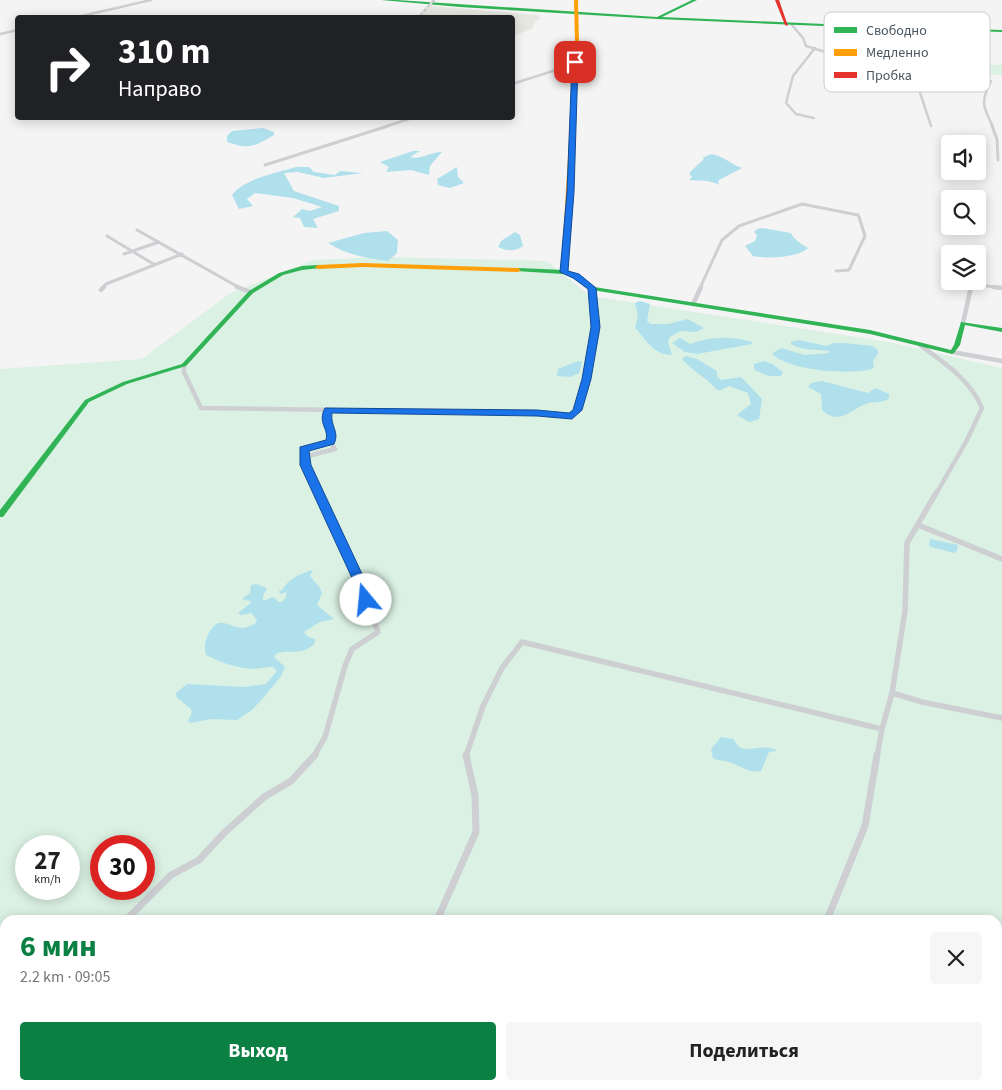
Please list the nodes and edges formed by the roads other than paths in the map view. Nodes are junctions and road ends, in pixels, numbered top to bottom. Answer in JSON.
{"nodes":[{"id":1,"x":151,"y":0,"type":"edge"},
{"id":2,"x":383,"y":0,"type":"edge"},
{"id":3,"x":576,"y":0,"type":"edge"},
{"id":4,"x":695,"y":0,"type":"edge"},
{"id":5,"x":777,"y":0,"type":"edge"},
{"id":6,"x":575,"y":14,"type":"junction"},
{"id":7,"x":87,"y":15,"type":"edge"},
{"id":8,"x":663,"y":17,"type":"junction"},
{"id":9,"x":789,"y":25,"type":"junction"},
{"id":10,"x":824,"y":26,"type":"edge"},
{"id":11,"x":15,"y":31,"type":"edge"},
{"id":12,"x":0,"y":34,"type":"edge"},
{"id":13,"x":815,"y":48,"type":"junction"},
{"id":14,"x":824,"y":51,"type":"edge"},
{"id":15,"x":575,"y":64,"type":"junction"},
{"id":16,"x":515,"y":83,"type":"edge"},
{"id":17,"x":920,"y":92,"type":"edge"},
{"id":18,"x":984,"y":92,"type":"edge"},
{"id":19,"x":814,"y":118,"type":"dead end"},
{"id":20,"x":406,"y":120,"type":"edge"},
{"id":21,"x":931,"y":126,"type":"dead end"},
{"id":22,"x":995,"y":135,"type":"junction"},
{"id":23,"x":1002,"y":136,"type":"edge"},
{"id":24,"x":998,"y":160,"type":"dead end"},
{"id":25,"x":266,"y":165,"type":"dead end"},
{"id":26,"x":137,"y":230,"type":"dead end"},
{"id":27,"x":106,"y":236,"type":"dead end"},
{"id":28,"x":159,"y":242,"type":"junction"},
{"id":29,"x":132,"y":252,"type":"junction"},
{"id":30,"x":124,"y":254,"type":"dead end"},
{"id":31,"x":182,"y":254,"type":"junction"},
{"id":32,"x":155,"y":265,"type":"junction"},
{"id":33,"x":836,"y":271,"type":"dead end"},
{"id":34,"x":564,"y":272,"type":"junction"},
{"id":35,"x":592,"y":288,"type":"junction"},
{"id":36,"x":1002,"y":288,"type":"edge"},
{"id":37,"x":101,"y":290,"type":"dead end"},
{"id":38,"x":251,"y":292,"type":"junction"},
{"id":39,"x":693,"y":304,"type":"junction"},
{"id":40,"x":963,"y":324,"type":"junction"},
{"id":41,"x":1002,"y":330,"type":"edge"},
{"id":42,"x":920,"y":345,"type":"junction"},
{"id":43,"x":952,"y":352,"type":"junction"},
{"id":44,"x":1002,"y":361,"type":"edge"},
{"id":45,"x":184,"y":365,"type":"junction"},
{"id":46,"x":328,"y":410,"type":"junction"},
{"id":47,"x":0,"y":515,"type":"edge"},
{"id":48,"x":918,"y":525,"type":"junction"},
{"id":49,"x":1002,"y":559,"type":"edge"},
{"id":50,"x":892,"y":693,"type":"junction"},
{"id":51,"x":1002,"y":718,"type":"edge"},
{"id":52,"x":882,"y":729,"type":"junction"},
{"id":53,"x":131,"y":915,"type":"edge"},
{"id":54,"x":439,"y":915,"type":"edge"},
{"id":55,"x":829,"y":915,"type":"edge"}],
"edges":[{"from":1,"to":7,"type":"street"},
{"from":2,"to":6,"type":"street"},
{"from":3,"to":6,"type":"street"},
{"from":4,"to":8,"type":"street"},
{"from":5,"to":9,"type":"street"},
{"from":6,"to":8,"type":"street"},
{"from":6,"to":15,"type":"street"},
{"from":8,"to":9,"type":"street"},
{"from":9,"to":10,"type":"street"},
{"from":9,"to":13,"type":"street"},
{"from":11,"to":12,"type":"street"},
{"from":13,"to":14,"type":"street"},
{"from":13,"to":19,"type":"street"},
{"from":15,"to":16,"type":"street"},
{"from":15,"to":34,"type":"street"},
{"from":17,"to":21,"type":"street"},
{"from":18,"to":22,"type":"street"},
{"from":20,"to":25,"type":"street"},
{"from":22,"to":23,"type":"street"},
{"from":22,"to":24,"type":"street"},
{"from":26,"to":28,"type":"street"},
{"from":27,"to":29,"type":"street"},
{"from":28,"to":29,"type":"street"},
{"from":28,"to":31,"type":"street"},
{"from":29,"to":30,"type":"street"},
{"from":29,"to":32,"type":"street"},
{"from":31,"to":32,"type":"street"},
{"from":31,"to":38,"type":"street"},
{"from":32,"to":37,"type":"street"},
{"from":33,"to":39,"type":"street"},
{"from":34,"to":35,"type":"street"},
{"from":34,"to":38,"type":"street"},
{"from":35,"to":39,"type":"street"},
{"from":35,"to":46,"type":"street"},
{"from":36,"to":40,"type":"street"},
{"from":38,"to":45,"type":"street"},
{"from":39,"to":42,"type":"street"},
{"from":40,"to":41,"type":"street"},
{"from":40,"to":43,"type":"street"},
{"from":42,"to":43,"type":"street"},
{"from":42,"to":48,"type":"street"},
{"from":43,"to":44,"type":"street"},
{"from":45,"to":46,"type":"street"},
{"from":45,"to":47,"type":"street"},
{"from":46,"to":53,"type":"street"},
{"from":48,"to":49,"type":"street"},
{"from":48,"to":50,"type":"street"},
{"from":50,"to":51,"type":"street"},
{"from":50,"to":52,"type":"street"},
{"from":52,"to":54,"type":"street"},
{"from":52,"to":55,"type":"street"}]}
